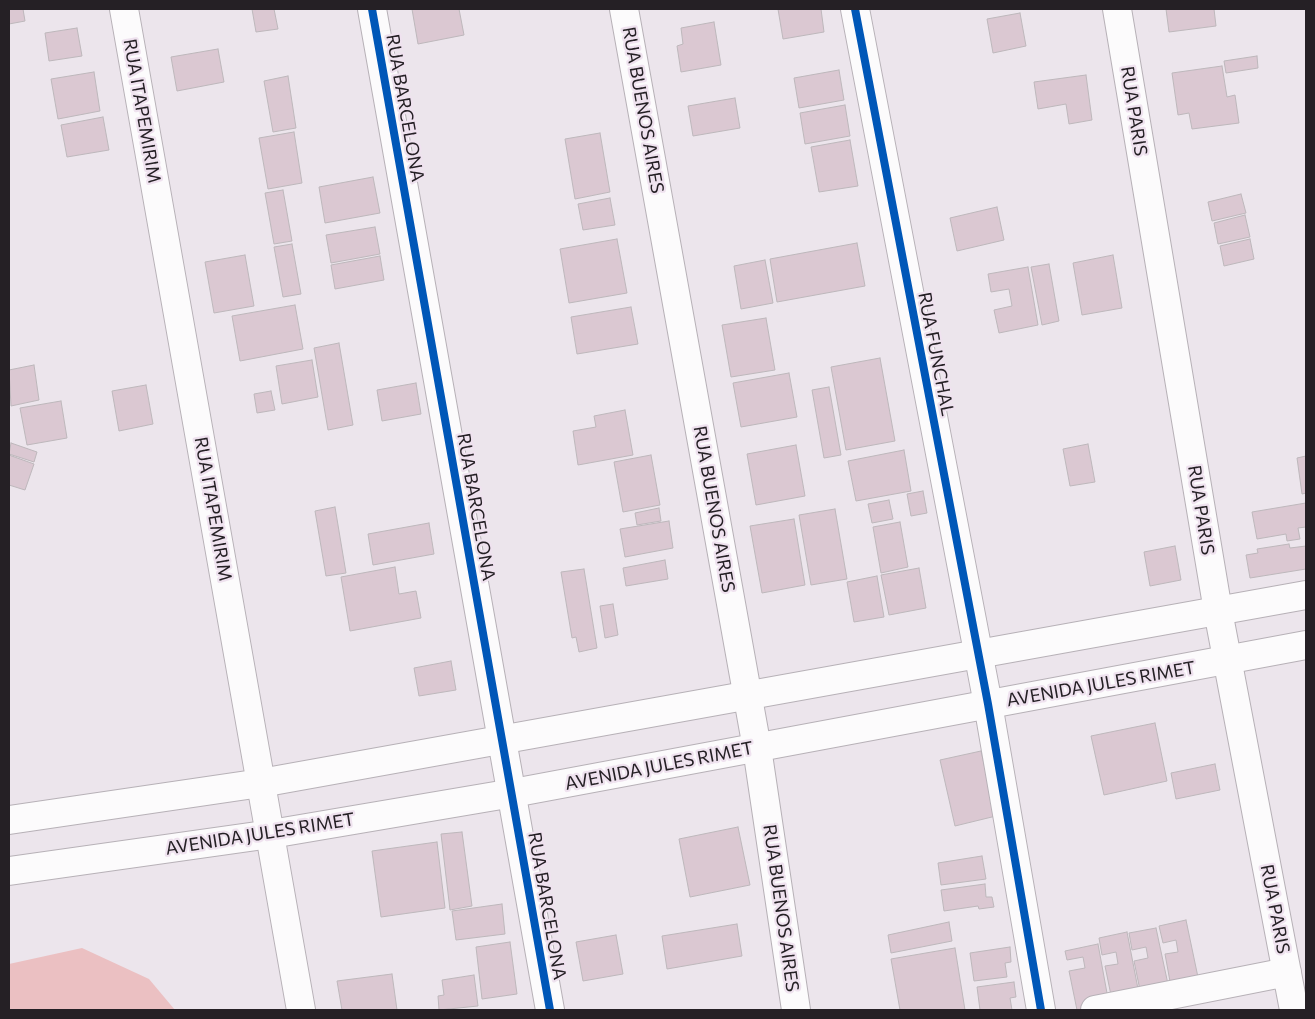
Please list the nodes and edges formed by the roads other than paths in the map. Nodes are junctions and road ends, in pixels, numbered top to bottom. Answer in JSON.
{"nodes":[{"id":1,"x":124,"y":9,"type":"edge"},
{"id":2,"x":372,"y":9,"type":"edge"},
{"id":3,"x":624,"y":9,"type":"edge"},
{"id":4,"x":855,"y":9,"type":"edge"},
{"id":5,"x":1117,"y":9,"type":"edge"},
{"id":6,"x":1306,"y":595,"type":"edge"},
{"id":7,"x":1218,"y":611,"type":"junction"},
{"id":8,"x":1306,"y":646,"type":"edge"},
{"id":9,"x":978,"y":655,"type":"junction"},
{"id":10,"x":1227,"y":661,"type":"junction"},
{"id":11,"x":748,"y":696,"type":"junction"},
{"id":12,"x":988,"y":704,"type":"junction"},
{"id":13,"x":502,"y":739,"type":"junction"},
{"id":14,"x":757,"y":748,"type":"junction"},
{"id":15,"x":261,"y":783,"type":"junction"},
{"id":16,"x":512,"y":793,"type":"junction"},
{"id":17,"x":9,"y":820,"type":"edge"},
{"id":18,"x":271,"y":834,"type":"junction"},
{"id":19,"x":9,"y":871,"type":"edge"},
{"id":20,"x":1287,"y":972,"type":"junction"},
{"id":21,"x":302,"y":1010,"type":"edge"},
{"id":22,"x":550,"y":1010,"type":"edge"},
{"id":23,"x":796,"y":1010,"type":"edge"},
{"id":24,"x":1041,"y":1010,"type":"edge"},
{"id":25,"x":1095,"y":1010,"type":"edge"},
{"id":26,"x":1294,"y":1010,"type":"edge"}],
"edges":[{"from":1,"to":15,"type":"street","name":"RUA ITAPEMIRIM"},
{"from":2,"to":13,"type":"street","name":"RUA BARCELONA"},
{"from":3,"to":11,"type":"street","name":"RUA BUENOS AIRES"},
{"from":4,"to":9,"type":"street","name":"RUA FUNCHAL"},
{"from":5,"to":7,"type":"street","name":"RUA PARIS"},
{"from":6,"to":7,"type":"street"},
{"from":7,"to":9,"type":"street"},
{"from":7,"to":10,"type":"street","name":"RUA PARIS"},
{"from":8,"to":10,"type":"street","name":"AVENIDA JULES RIMET"},
{"from":9,"to":11,"type":"street"},
{"from":9,"to":12,"type":"street","name":"RUA FUNCHAL"},
{"from":10,"to":12,"type":"street","name":"AVENIDA JULES RIMET"},
{"from":10,"to":20,"type":"street","name":"RUA PARIS"},
{"from":11,"to":13,"type":"street"},
{"from":11,"to":14,"type":"street","name":"RUA BUENOS AIRES"},
{"from":12,"to":14,"type":"street","name":"AVENIDA JULES RIMET"},
{"from":12,"to":24,"type":"street","name":"RUA FUNCHAL"},
{"from":13,"to":15,"type":"street"},
{"from":13,"to":16,"type":"street","name":"RUA BARCELONA"},
{"from":14,"to":16,"type":"street","name":"AVENIDA JULES RIMET"},
{"from":14,"to":23,"type":"street","name":"RUA BUENOS AIRES"},
{"from":15,"to":17,"type":"street"},
{"from":15,"to":18,"type":"street","name":"RUA ITAPEMIRIM"},
{"from":16,"to":18,"type":"street","name":"AVENIDA JULES RIMET"},
{"from":16,"to":22,"type":"street","name":"RUA BARCELONA"},
{"from":18,"to":19,"type":"street","name":"AVENIDA JULES RIMET"},
{"from":18,"to":21,"type":"street","name":"RUA ITAPEMIRIM"},
{"from":20,"to":25,"type":"street"},
{"from":20,"to":26,"type":"street","name":"RUA PARIS"}]}
